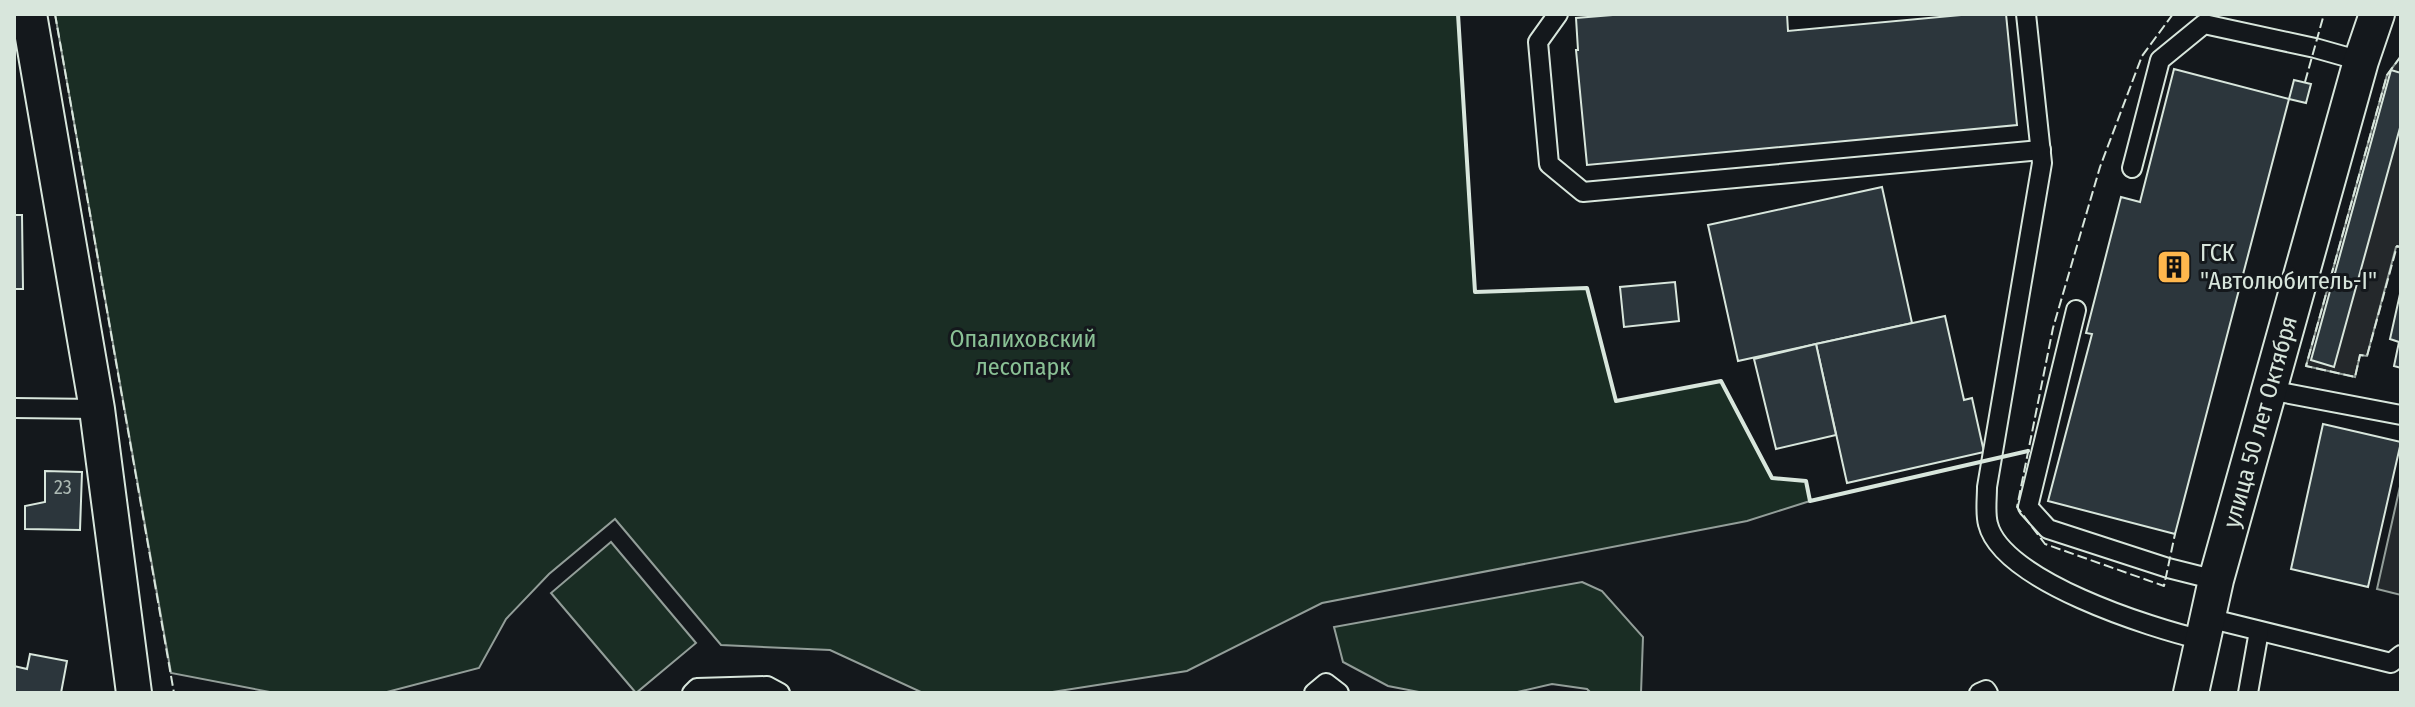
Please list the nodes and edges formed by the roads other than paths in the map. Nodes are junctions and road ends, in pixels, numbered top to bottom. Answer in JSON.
{"nodes":[{"id":1,"x":1558,"y":14,"type":"edge"},
{"id":2,"x":2026,"y":14,"type":"edge"},
{"id":3,"x":2377,"y":14,"type":"edge"},
{"id":4,"x":24,"y":15,"type":"edge"},
{"id":5,"x":2361,"y":61,"type":"junction"},
{"id":6,"x":2041,"y":150,"type":"junction"},
{"id":7,"x":2132,"y":168,"type":"dead end"},
{"id":8,"x":2076,"y":310,"type":"dead end"},
{"id":9,"x":2269,"y":390,"type":"junction"},
{"id":10,"x":14,"y":408,"type":"edge"},
{"id":11,"x":97,"y":409,"type":"junction"},
{"id":12,"x":2401,"y":415,"type":"edge"},
{"id":13,"x":2216,"y":580,"type":"junction"},
{"id":14,"x":2205,"y":629,"type":"junction"},
{"id":15,"x":2259,"y":631,"type":"junction"},
{"id":16,"x":2401,"y":655,"type":"edge"},
{"id":17,"x":134,"y":693,"type":"edge"},
{"id":18,"x":692,"y":693,"type":"edge"},
{"id":19,"x":780,"y":693,"type":"edge"},
{"id":20,"x":1314,"y":693,"type":"edge"},
{"id":21,"x":1339,"y":693,"type":"edge"},
{"id":22,"x":1979,"y":693,"type":"edge"},
{"id":23,"x":1988,"y":693,"type":"edge"},
{"id":24,"x":2191,"y":693,"type":"edge"},
{"id":25,"x":2248,"y":693,"type":"edge"}],
"edges":[{"from":1,"to":6,"type":"lane"},
{"from":2,"to":6,"type":"lane"},
{"from":3,"to":5,"type":"street","name":"улица 50 лет Октября"},
{"from":4,"to":11,"type":"street"},
{"from":5,"to":7,"type":"lane"},
{"from":5,"to":9,"type":"street","name":"улица 50 лет Октября"},
{"from":6,"to":14,"type":"lane"},
{"from":8,"to":13,"type":"lane"},
{"from":9,"to":12,"type":"lane"},
{"from":9,"to":13,"type":"street","name":"улица 50 лет Октября"},
{"from":10,"to":11,"type":"lane"},
{"from":11,"to":17,"type":"street"},
{"from":13,"to":14,"type":"street","name":"улица 50 лет Октября"},
{"from":14,"to":15,"type":"lane"},
{"from":14,"to":24,"type":"street","name":"улица 50 лет Октября"},
{"from":15,"to":16,"type":"lane"},
{"from":15,"to":25,"type":"lane"},
{"from":18,"to":19,"type":"lane"},
{"from":20,"to":21,"type":"lane"},
{"from":22,"to":23,"type":"lane"}]}
